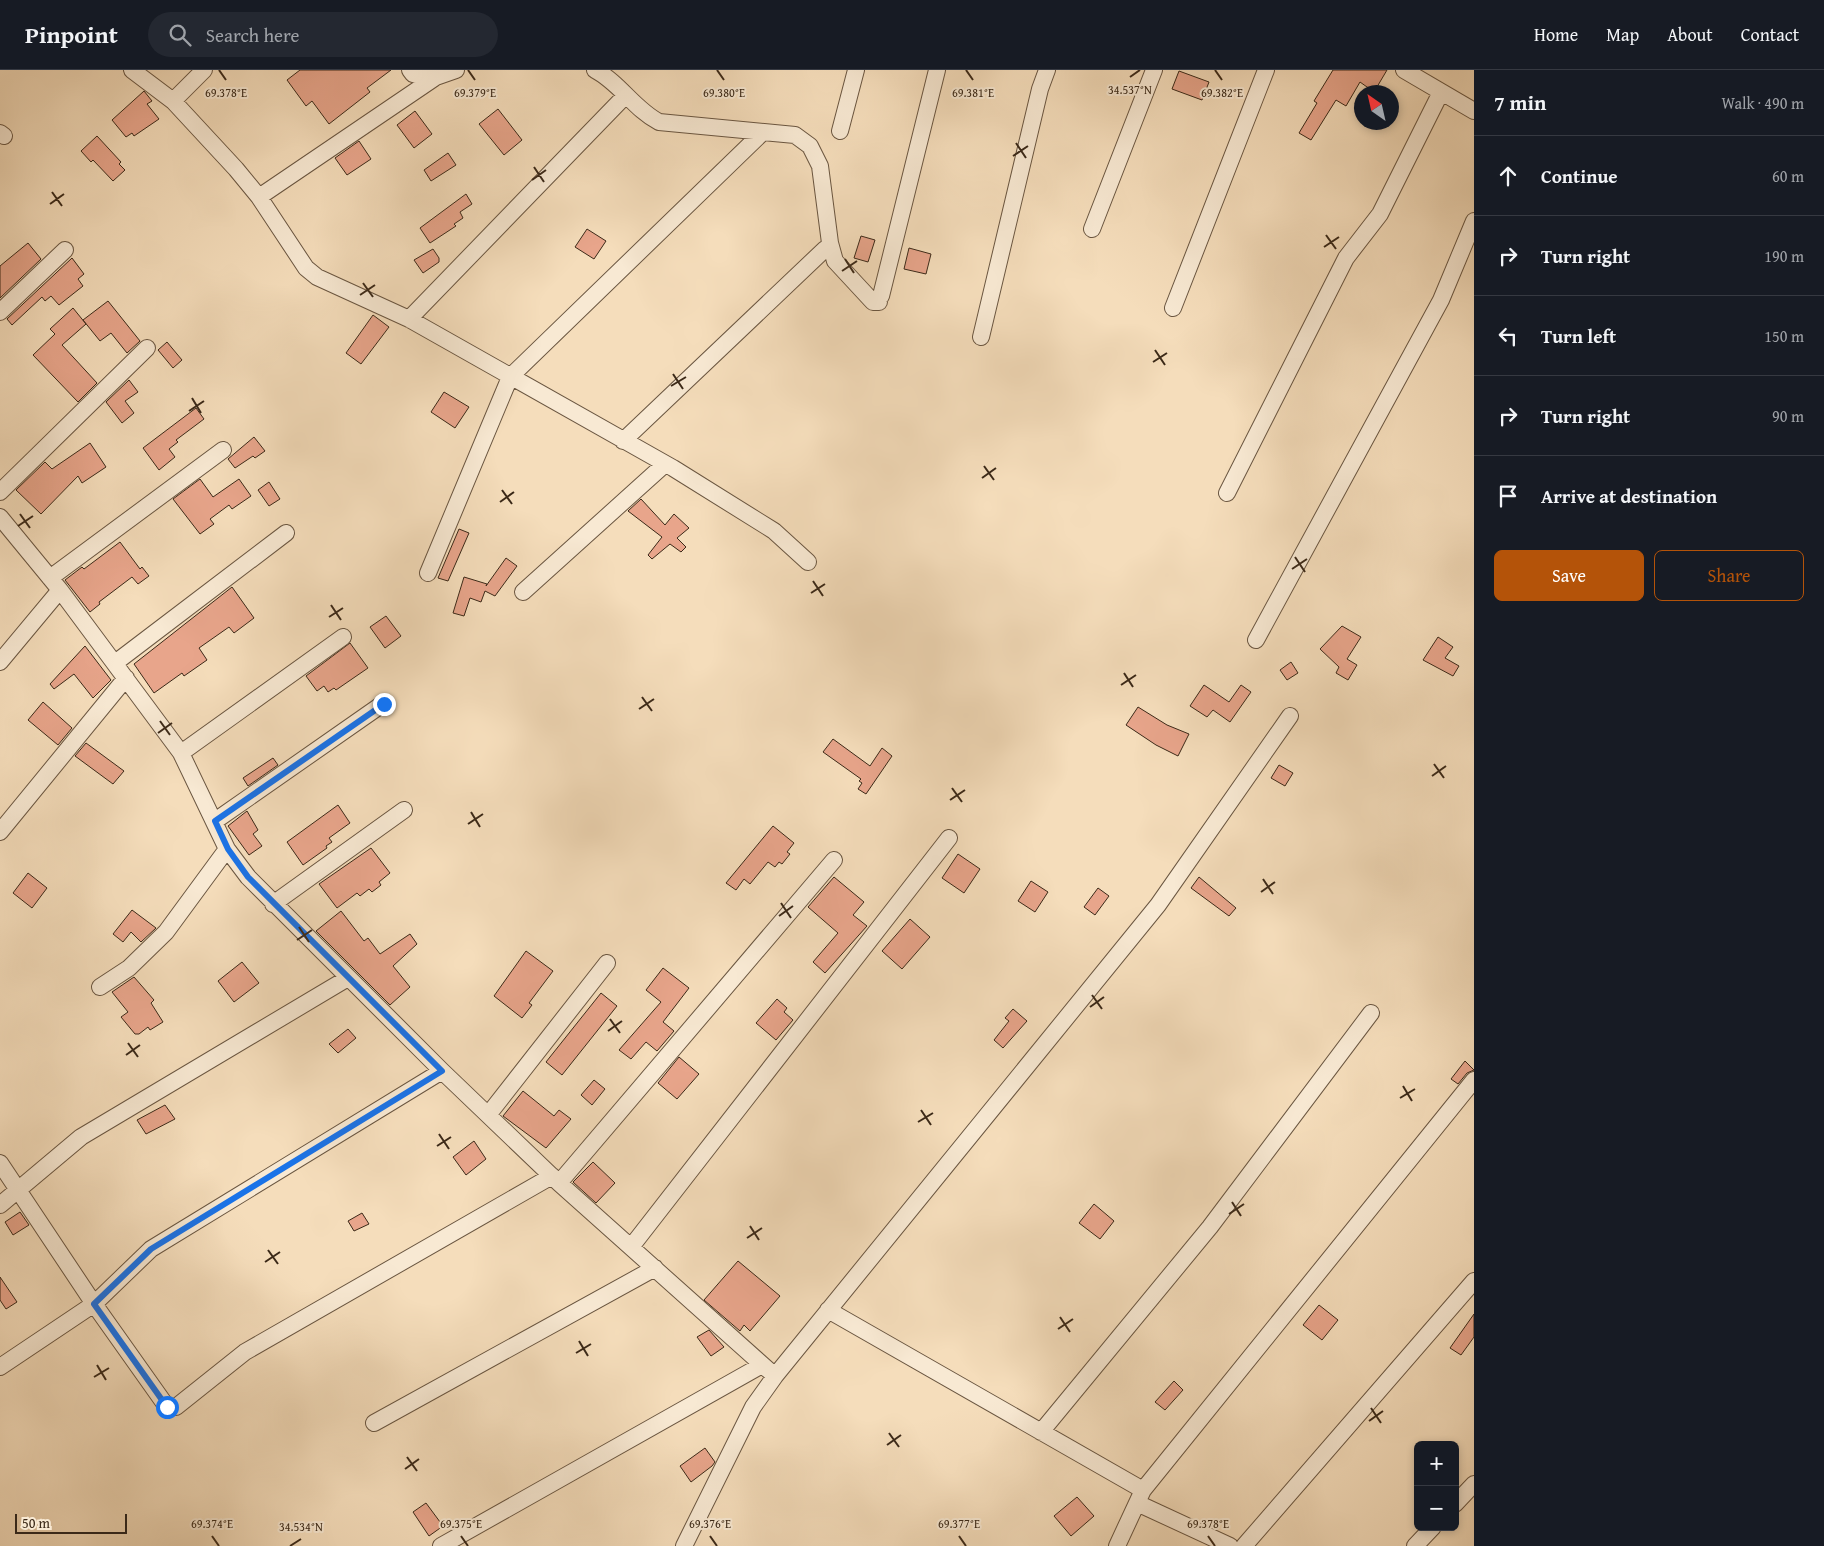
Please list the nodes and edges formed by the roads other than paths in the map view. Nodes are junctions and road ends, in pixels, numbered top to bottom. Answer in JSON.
{"nodes":[{"id":1,"x":132,"y":70,"type":"edge"},
{"id":2,"x":204,"y":70,"type":"edge"},
{"id":3,"x":410,"y":70,"type":"edge"},
{"id":4,"x":456,"y":70,"type":"edge"},
{"id":5,"x":856,"y":70,"type":"edge"},
{"id":6,"x":937,"y":70,"type":"edge"},
{"id":7,"x":1047,"y":70,"type":"edge"},
{"id":8,"x":1154,"y":70,"type":"edge"},
{"id":9,"x":1266,"y":70,"type":"edge"},
{"id":10,"x":1404,"y":70,"type":"edge"},
{"id":11,"x":598,"y":71,"type":"edge"},
{"id":12,"x":436,"y":78,"type":"junction"},
{"id":13,"x":1441,"y":92,"type":"junction"},
{"id":14,"x":626,"y":95,"type":"junction"},
{"id":15,"x":173,"y":101,"type":"junction"},
{"id":16,"x":1474,"y":111,"type":"edge"},
{"id":17,"x":840,"y":131,"type":"dead end"},
{"id":18,"x":763,"y":132,"type":"junction"},
{"id":19,"x":259,"y":197,"type":"junction"},
{"id":20,"x":1474,"y":220,"type":"edge"},
{"id":21,"x":1092,"y":229,"type":"dead end"},
{"id":22,"x":824,"y":249,"type":"dead end"},
{"id":23,"x":65,"y":250,"type":"dead end"},
{"id":24,"x":1173,"y":308,"type":"dead end"},
{"id":25,"x":0,"y":312,"type":"edge"},
{"id":26,"x":408,"y":319,"type":"junction"},
{"id":27,"x":981,"y":337,"type":"dead end"},
{"id":28,"x":147,"y":348,"type":"dead end"},
{"id":29,"x":510,"y":378,"type":"junction"},
{"id":30,"x":623,"y":441,"type":"junction"},
{"id":31,"x":223,"y":450,"type":"dead end"},
{"id":32,"x":665,"y":464,"type":"junction"},
{"id":33,"x":0,"y":492,"type":"edge"},
{"id":34,"x":1227,"y":493,"type":"dead end"},
{"id":35,"x":0,"y":518,"type":"edge"},
{"id":36,"x":286,"y":533,"type":"dead end"},
{"id":37,"x":808,"y":562,"type":"dead end"},
{"id":38,"x":428,"y":573,"type":"dead end"},
{"id":39,"x":55,"y":584,"type":"junction"},
{"id":40,"x":524,"y":592,"type":"dead end"},
{"id":41,"x":343,"y":637,"type":"dead end"},
{"id":42,"x":1256,"y":640,"type":"dead end"},
{"id":43,"x":0,"y":662,"type":"edge"},
{"id":44,"x":115,"y":663,"type":"junction"},
{"id":45,"x":126,"y":678,"type":"junction"},
{"id":46,"x":384,"y":704,"type":"dead end"},
{"id":47,"x":1290,"y":716,"type":"dead end"},
{"id":48,"x":181,"y":753,"type":"junction"},
{"id":49,"x":404,"y":810,"type":"dead end"},
{"id":50,"x":215,"y":821,"type":"junction"},
{"id":51,"x":0,"y":832,"type":"edge"},
{"id":52,"x":949,"y":838,"type":"dead end"},
{"id":53,"x":228,"y":849,"type":"junction"},
{"id":54,"x":834,"y":860,"type":"dead end"},
{"id":55,"x":273,"y":904,"type":"junction"},
{"id":56,"x":607,"y":963,"type":"dead end"},
{"id":57,"x":348,"y":978,"type":"junction"},
{"id":58,"x":100,"y":987,"type":"dead end"},
{"id":59,"x":1371,"y":1013,"type":"dead end"},
{"id":60,"x":442,"y":1071,"type":"junction"},
{"id":61,"x":1474,"y":1080,"type":"edge"},
{"id":62,"x":488,"y":1115,"type":"junction"},
{"id":63,"x":0,"y":1163,"type":"edge"},
{"id":64,"x":556,"y":1179,"type":"junction"},
{"id":65,"x":18,"y":1190,"type":"junction"},
{"id":66,"x":0,"y":1205,"type":"edge"},
{"id":67,"x":631,"y":1247,"type":"junction"},
{"id":68,"x":655,"y":1268,"type":"junction"},
{"id":69,"x":1474,"y":1281,"type":"edge"},
{"id":70,"x":94,"y":1304,"type":"junction"},
{"id":71,"x":828,"y":1310,"type":"junction"},
{"id":72,"x":762,"y":1365,"type":"junction"},
{"id":73,"x":0,"y":1368,"type":"edge"},
{"id":74,"x":775,"y":1376,"type":"junction"},
{"id":75,"x":374,"y":1423,"type":"dead end"},
{"id":76,"x":1041,"y":1432,"type":"junction"},
{"id":77,"x":1474,"y":1484,"type":"edge"},
{"id":78,"x":1140,"y":1497,"type":"junction"},
{"id":79,"x":1459,"y":1500,"type":"edge"},
{"id":80,"x":1429,"y":1531,"type":"edge"},
{"id":81,"x":441,"y":1546,"type":"edge"},
{"id":82,"x":684,"y":1546,"type":"edge"},
{"id":83,"x":1117,"y":1546,"type":"edge"},
{"id":84,"x":1230,"y":1546,"type":"edge"},
{"id":85,"x":1244,"y":1546,"type":"edge"},
{"id":86,"x":1415,"y":1546,"type":"edge"}],
"edges":[{"from":1,"to":15,"type":"street"},
{"from":2,"to":15,"type":"street"},
{"from":3,"to":12,"type":"street"},
{"from":4,"to":12,"type":"street"},
{"from":5,"to":17,"type":"street"},
{"from":6,"to":18,"type":"street"},
{"from":7,"to":27,"type":"street"},
{"from":8,"to":21,"type":"street"},
{"from":9,"to":24,"type":"street"},
{"from":10,"to":13,"type":"street"},
{"from":11,"to":14,"type":"street"},
{"from":12,"to":19,"type":"street"},
{"from":13,"to":16,"type":"street"},
{"from":13,"to":34,"type":"street"},
{"from":14,"to":18,"type":"street"},
{"from":14,"to":26,"type":"street"},
{"from":15,"to":19,"type":"street"},
{"from":18,"to":29,"type":"street"},
{"from":19,"to":26,"type":"street"},
{"from":20,"to":42,"type":"street"},
{"from":22,"to":30,"type":"street"},
{"from":23,"to":25,"type":"street"},
{"from":26,"to":29,"type":"street"},
{"from":28,"to":33,"type":"street"},
{"from":29,"to":30,"type":"street"},
{"from":29,"to":38,"type":"street"},
{"from":30,"to":32,"type":"street"},
{"from":31,"to":39,"type":"street"},
{"from":32,"to":37,"type":"street"},
{"from":32,"to":40,"type":"street"},
{"from":35,"to":39,"type":"street"},
{"from":36,"to":44,"type":"street"},
{"from":39,"to":43,"type":"street"},
{"from":39,"to":44,"type":"street"},
{"from":41,"to":48,"type":"street"},
{"from":44,"to":45,"type":"street"},
{"from":45,"to":48,"type":"street"},
{"from":45,"to":51,"type":"street"},
{"from":46,"to":50,"type":"street"},
{"from":47,"to":71,"type":"street"},
{"from":48,"to":50,"type":"street"},
{"from":49,"to":55,"type":"street"},
{"from":50,"to":53,"type":"street"},
{"from":52,"to":67,"type":"street"},
{"from":53,"to":55,"type":"street"},
{"from":53,"to":58,"type":"street"},
{"from":54,"to":64,"type":"street"},
{"from":55,"to":57,"type":"street"},
{"from":56,"to":62,"type":"street"},
{"from":57,"to":60,"type":"street"},
{"from":57,"to":65,"type":"street"},
{"from":59,"to":76,"type":"street"},
{"from":60,"to":62,"type":"street"},
{"from":60,"to":70,"type":"street"},
{"from":61,"to":78,"type":"street"},
{"from":62,"to":64,"type":"street"},
{"from":63,"to":65,"type":"street"},
{"from":64,"to":67,"type":"street"},
{"from":64,"to":70,"type":"street"},
{"from":65,"to":66,"type":"street"},
{"from":65,"to":70,"type":"street"},
{"from":67,"to":68,"type":"street"},
{"from":68,"to":72,"type":"street"},
{"from":68,"to":75,"type":"street"},
{"from":69,"to":85,"type":"street"},
{"from":70,"to":73,"type":"street"},
{"from":71,"to":74,"type":"street"},
{"from":71,"to":76,"type":"street"},
{"from":72,"to":74,"type":"street"},
{"from":72,"to":81,"type":"street"},
{"from":74,"to":82,"type":"street"},
{"from":76,"to":78,"type":"street"},
{"from":77,"to":79,"type":"street"},
{"from":78,"to":83,"type":"street"},
{"from":78,"to":84,"type":"street"},
{"from":80,"to":86,"type":"street"}]}
